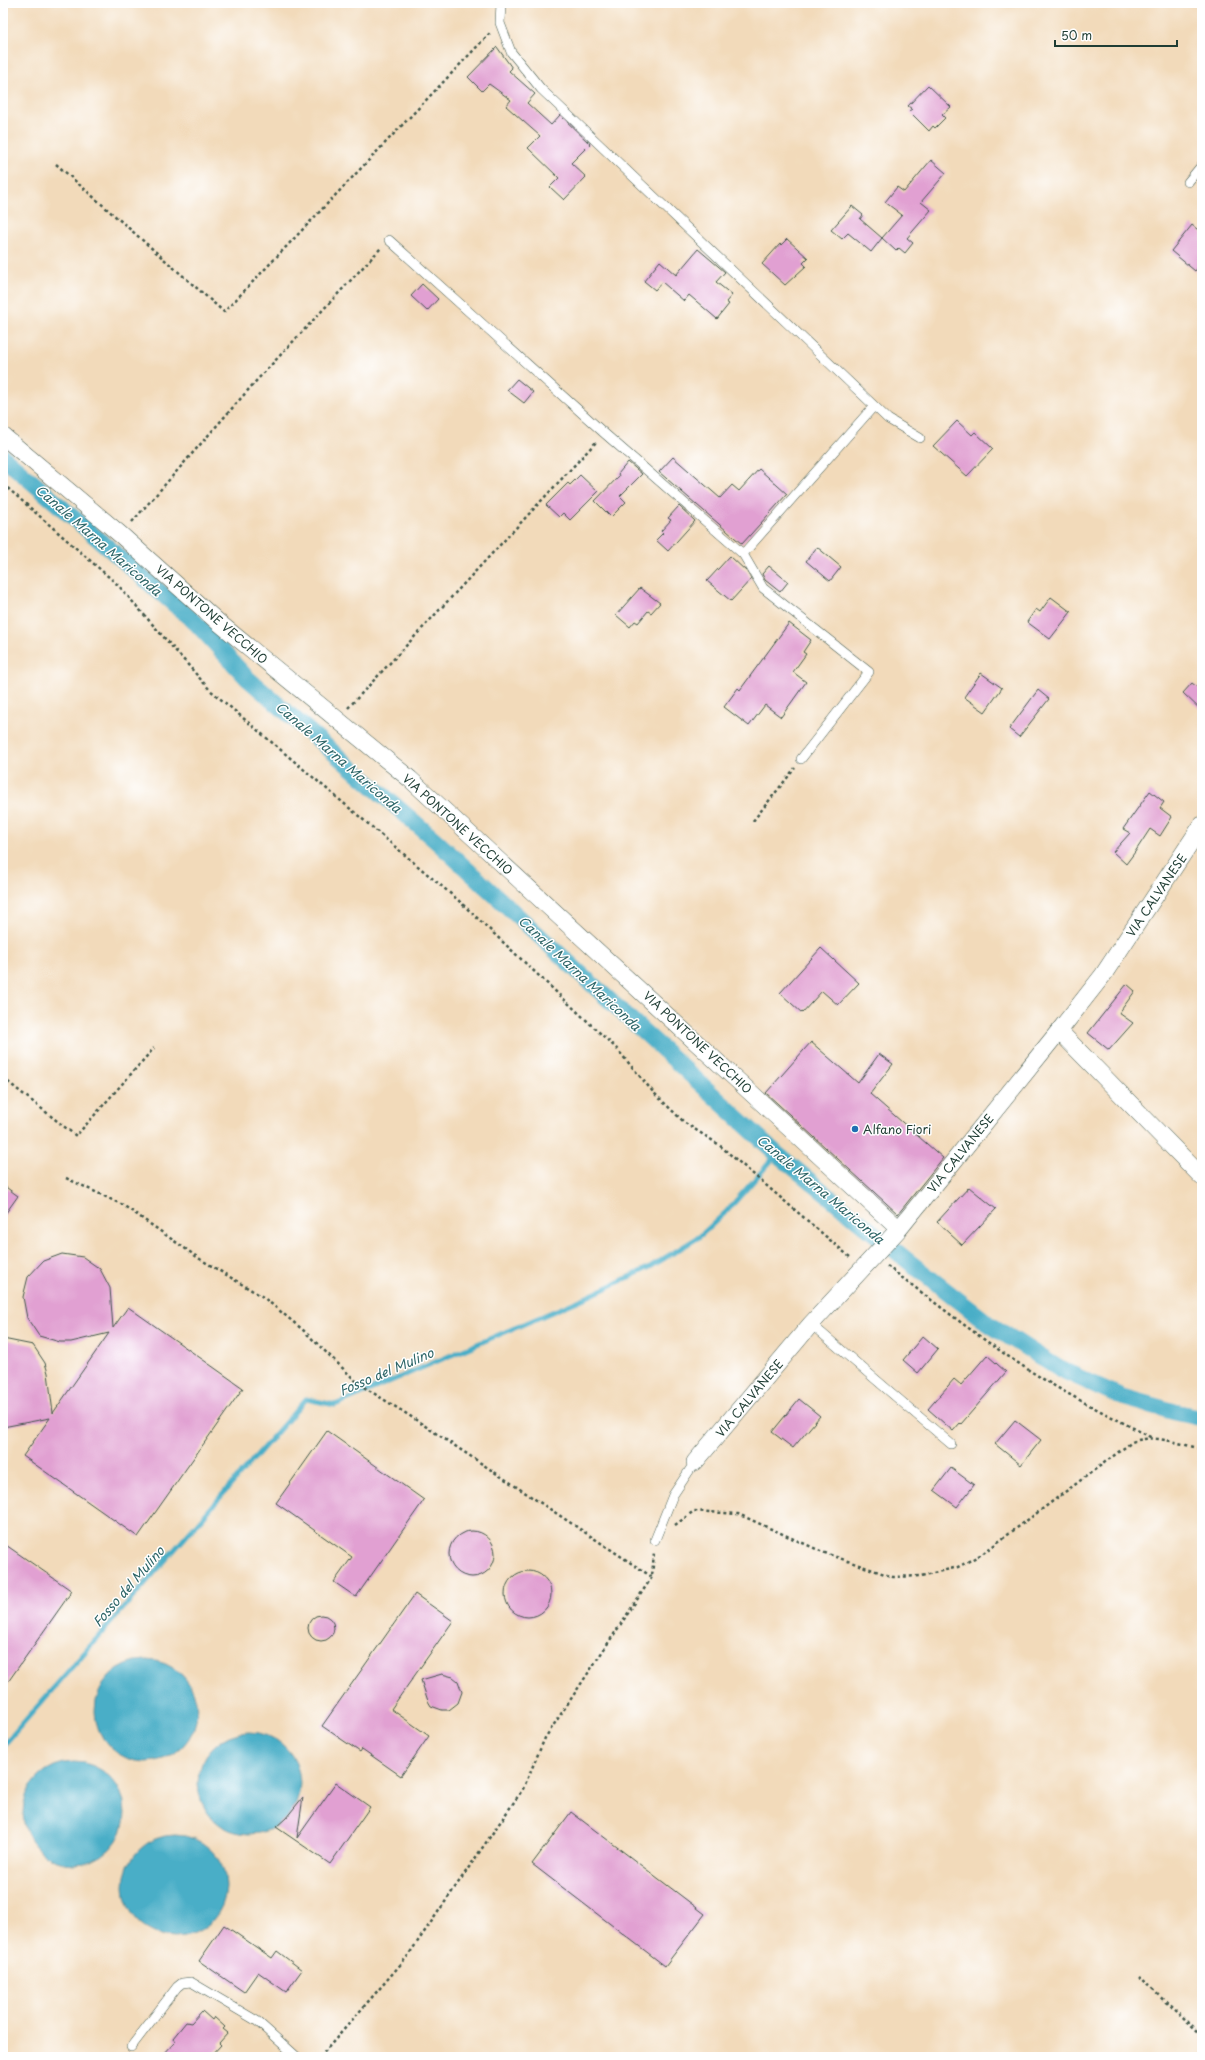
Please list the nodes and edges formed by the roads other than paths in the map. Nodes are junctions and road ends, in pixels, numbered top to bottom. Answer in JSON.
{"nodes":[{"id":1,"x":501,"y":3,"type":"edge"},
{"id":2,"x":1202,"y":165,"type":"edge"},
{"id":3,"x":1188,"y":182,"type":"dead end"},
{"id":4,"x":388,"y":240,"type":"road end"},
{"id":5,"x":874,"y":406,"type":"junction"},
{"id":6,"x":3,"y":436,"type":"edge"},
{"id":7,"x":920,"y":438,"type":"dead end"},
{"id":8,"x":743,"y":554,"type":"junction"},
{"id":9,"x":801,"y":759,"type":"road end"},
{"id":10,"x":1202,"y":825,"type":"edge"},
{"id":11,"x":1059,"y":1031,"type":"junction"},
{"id":12,"x":1202,"y":1177,"type":"edge"},
{"id":13,"x":897,"y":1231,"type":"junction"},
{"id":14,"x":811,"y":1324,"type":"junction"},
{"id":15,"x":951,"y":1444,"type":"dead end"},
{"id":16,"x":695,"y":1462,"type":"joint"},
{"id":17,"x":655,"y":1540,"type":"road end"},
{"id":18,"x":131,"y":2047,"type":"dead end"},
{"id":19,"x":297,"y":2057,"type":"edge"}],
"edges":[{"from":1,"to":5,"type":"lane"},
{"from":2,"to":3,"type":"lane"},
{"from":4,"to":8,"type":"lane"},
{"from":5,"to":7,"type":"lane"},
{"from":5,"to":8,"type":"lane"},
{"from":6,"to":13,"type":"street","name":"VIA PONTONE VECCHIO"},
{"from":8,"to":9,"type":"lane"},
{"from":10,"to":11,"type":"street","name":"VIA CALVANESE"},
{"from":11,"to":12,"type":"street"},
{"from":11,"to":13,"type":"street","name":"VIA CALVANESE"},
{"from":13,"to":14,"type":"street","name":"VIA CALVANESE"},
{"from":14,"to":15,"type":"lane"},
{"from":14,"to":16,"type":"street","name":"VIA CALVANESE"},
{"from":16,"to":17,"type":"lane"},
{"from":18,"to":19,"type":"lane"}]}
